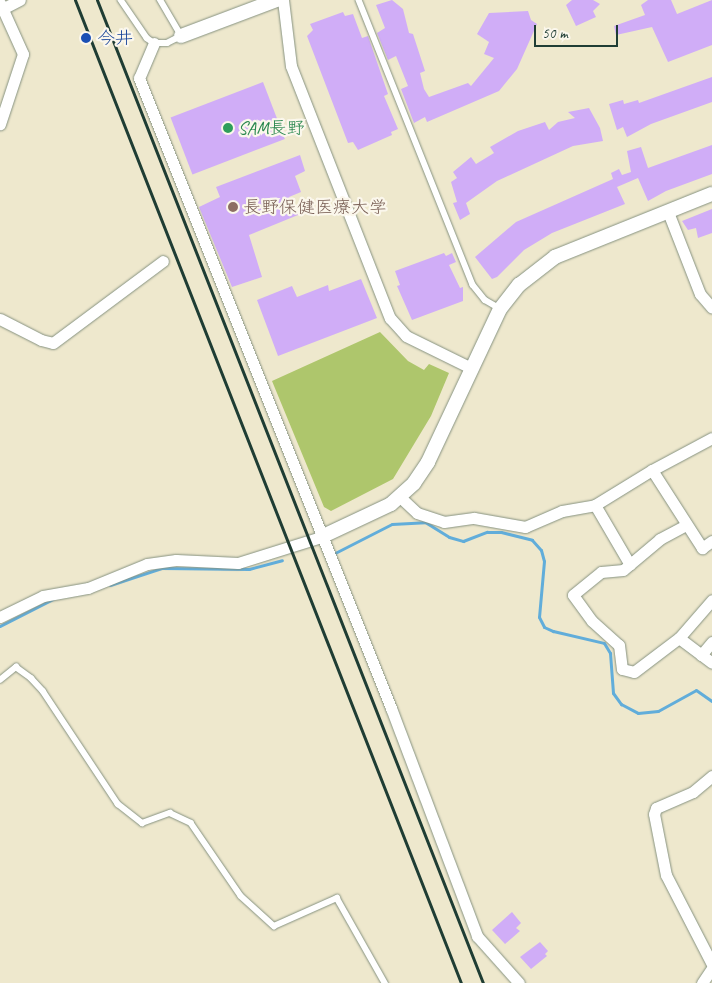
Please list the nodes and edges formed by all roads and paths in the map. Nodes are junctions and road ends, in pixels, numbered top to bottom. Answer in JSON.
{"nodes":[{"id":1,"x":20,"y":0,"type":"edge"},
{"id":2,"x":120,"y":0,"type":"edge"},
{"id":3,"x":160,"y":0,"type":"edge"},
{"id":4,"x":277,"y":0,"type":"edge"},
{"id":5,"x":283,"y":0,"type":"edge"},
{"id":6,"x":359,"y":0,"type":"edge"},
{"id":7,"x":1,"y":6,"type":"edge"},
{"id":8,"x":181,"y":36,"type":"junction"},
{"id":9,"x":154,"y":43,"type":"junction"},
{"id":10,"x":0,"y":124,"type":"edge"},
{"id":11,"x":712,"y":194,"type":"edge"},
{"id":12,"x":668,"y":212,"type":"junction"},
{"id":13,"x":163,"y":261,"type":"dead end"},
{"id":14,"x":712,"y":308,"type":"edge"},
{"id":15,"x":500,"y":309,"type":"junction"},
{"id":16,"x":0,"y":319,"type":"edge"},
{"id":17,"x":471,"y":368,"type":"junction"},
{"id":18,"x":712,"y":438,"type":"edge"},
{"id":19,"x":652,"y":470,"type":"junction"},
{"id":20,"x":400,"y":496,"type":"junction"},
{"id":21,"x":595,"y":506,"type":"junction"},
{"id":22,"x":686,"y":525,"type":"junction"},
{"id":23,"x":320,"y":537,"type":"junction"},
{"id":24,"x":712,"y":541,"type":"edge"},
{"id":25,"x":630,"y":564,"type":"junction"},
{"id":26,"x":712,"y":600,"type":"edge"},
{"id":27,"x":0,"y":617,"type":"edge"},
{"id":28,"x":680,"y":638,"type":"junction"},
{"id":29,"x":712,"y":642,"type":"edge"},
{"id":30,"x":701,"y":655,"type":"junction"},
{"id":31,"x":712,"y":663,"type":"edge"},
{"id":32,"x":0,"y":680,"type":"edge"},
{"id":33,"x":712,"y":776,"type":"edge"},
{"id":34,"x":712,"y":966,"type":"edge"},
{"id":35,"x":385,"y":983,"type":"edge"},
{"id":36,"x":520,"y":983,"type":"edge"},
{"id":37,"x":702,"y":983,"type":"edge"}],
"edges":[{"from":1,"to":7,"type":"street"},
{"from":2,"to":9,"type":"lane"},
{"from":3,"to":8,"type":"lane"},
{"from":4,"to":8,"type":"street"},
{"from":5,"to":17,"type":"street"},
{"from":6,"to":15,"type":"lane"},
{"from":7,"to":10,"type":"street"},
{"from":8,"to":9,"type":"lane"},
{"from":9,"to":23,"type":"street"},
{"from":11,"to":12,"type":"street"},
{"from":12,"to":14,"type":"street"},
{"from":12,"to":15,"type":"street"},
{"from":13,"to":16,"type":"street"},
{"from":15,"to":17,"type":"street"},
{"from":17,"to":20,"type":"street"},
{"from":18,"to":19,"type":"street"},
{"from":19,"to":21,"type":"street"},
{"from":19,"to":22,"type":"street"},
{"from":20,"to":21,"type":"street"},
{"from":20,"to":23,"type":"street"},
{"from":21,"to":25,"type":"street"},
{"from":22,"to":24,"type":"street"},
{"from":22,"to":25,"type":"street"},
{"from":23,"to":27,"type":"street"},
{"from":23,"to":36,"type":"street"},
{"from":25,"to":28,"type":"street"},
{"from":26,"to":28,"type":"street"},
{"from":28,"to":30,"type":"street"},
{"from":29,"to":30,"type":"street"},
{"from":30,"to":31,"type":"street"},
{"from":32,"to":35,"type":"lane"},
{"from":33,"to":34,"type":"street"},
{"from":34,"to":37,"type":"street"}]}
